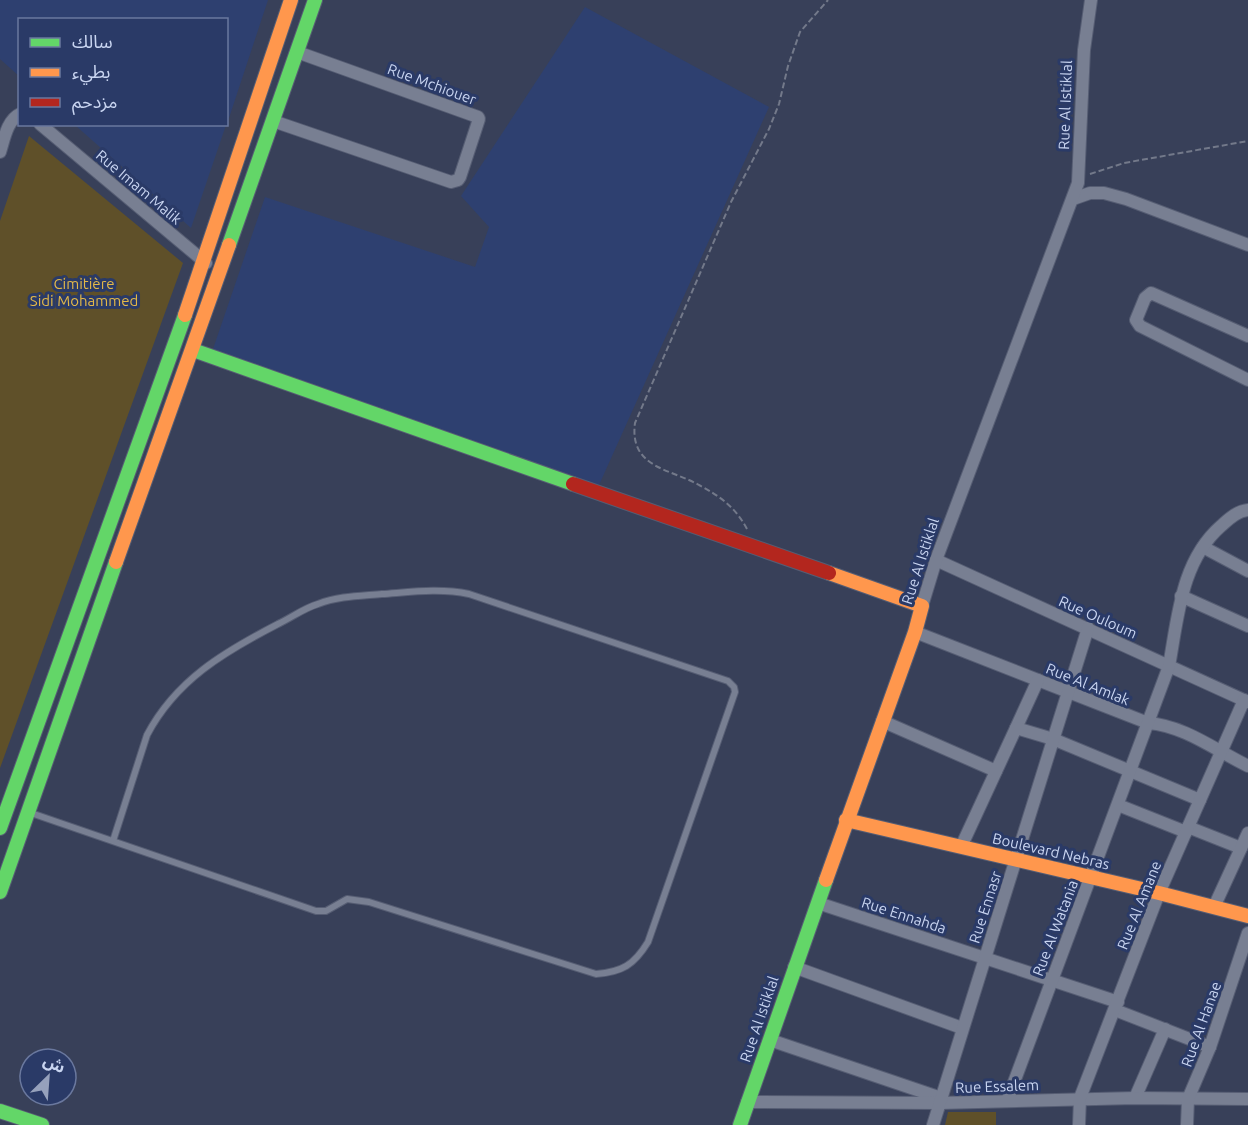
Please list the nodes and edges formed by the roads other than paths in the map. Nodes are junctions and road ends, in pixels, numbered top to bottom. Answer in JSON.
{"nodes":[{"id":1,"x":291,"y":0,"type":"edge"},
{"id":2,"x":315,"y":0,"type":"edge"},
{"id":3,"x":1091,"y":0,"type":"edge"},
{"id":4,"x":297,"y":52,"type":"junction"},
{"id":5,"x":18,"y":115,"type":"edge"},
{"id":6,"x":273,"y":122,"type":"junction"},
{"id":7,"x":42,"y":126,"type":"edge"},
{"id":8,"x":0,"y":152,"type":"edge"},
{"id":9,"x":1078,"y":180,"type":"junction"},
{"id":10,"x":1090,"y":193,"type":"junction"},
{"id":11,"x":1073,"y":199,"type":"junction"},
{"id":12,"x":1248,"y":245,"type":"edge"},
{"id":13,"x":203,"y":261,"type":"junction"},
{"id":14,"x":221,"y":270,"type":"junction"},
{"id":15,"x":1248,"y":336,"type":"edge"},
{"id":16,"x":193,"y":350,"type":"junction"},
{"id":17,"x":1248,"y":380,"type":"edge"},
{"id":18,"x":1248,"y":510,"type":"edge"},
{"id":19,"x":1203,"y":547,"type":"junction"},
{"id":20,"x":936,"y":560,"type":"junction"},
{"id":21,"x":1248,"y":571,"type":"edge"},
{"id":22,"x":1181,"y":596,"type":"junction"},
{"id":23,"x":922,"y":606,"type":"junction"},
{"id":24,"x":77,"y":613,"type":"junction"},
{"id":25,"x":97,"y":620,"type":"junction"},
{"id":26,"x":1248,"y":626,"type":"edge"},
{"id":27,"x":1088,"y":628,"type":"junction"},
{"id":28,"x":915,"y":632,"type":"junction"},
{"id":29,"x":1169,"y":666,"type":"junction"},
{"id":30,"x":1038,"y":680,"type":"junction"},
{"id":31,"x":1068,"y":691,"type":"junction"},
{"id":32,"x":1246,"y":701,"type":"edge"},
{"id":33,"x":882,"y":721,"type":"junction"},
{"id":34,"x":1148,"y":723,"type":"junction"},
{"id":35,"x":1016,"y":728,"type":"junction"},
{"id":36,"x":1053,"y":739,"type":"junction"},
{"id":37,"x":1221,"y":753,"type":"junction"},
{"id":38,"x":1248,"y":766,"type":"edge"},
{"id":39,"x":1131,"y":770,"type":"junction"},
{"id":40,"x":996,"y":771,"type":"junction"},
{"id":41,"x":1200,"y":800,"type":"junction"},
{"id":42,"x":1118,"y":805,"type":"junction"},
{"id":43,"x":28,"y":812,"type":"junction"},
{"id":44,"x":846,"y":820,"type":"junction"},
{"id":45,"x":0,"y":828,"type":"edge"},
{"id":46,"x":1187,"y":829,"type":"junction"},
{"id":47,"x":1248,"y":833,"type":"edge"},
{"id":48,"x":112,"y":841,"type":"junction"},
{"id":49,"x":961,"y":847,"type":"junction"},
{"id":50,"x":1241,"y":848,"type":"junction"},
{"id":51,"x":1016,"y":860,"type":"junction"},
{"id":52,"x":1091,"y":878,"type":"junction"},
{"id":53,"x":0,"y":892,"type":"edge"},
{"id":54,"x":1159,"y":893,"type":"junction"},
{"id":55,"x":818,"y":903,"type":"junction"},
{"id":56,"x":1214,"y":907,"type":"junction"},
{"id":57,"x":1248,"y":916,"type":"edge"},
{"id":58,"x":1248,"y":933,"type":"edge"},
{"id":59,"x":985,"y":957,"type":"junction"},
{"id":60,"x":794,"y":967,"type":"junction"},
{"id":61,"x":1242,"y":970,"type":"edge"},
{"id":62,"x":1050,"y":981,"type":"junction"},
{"id":63,"x":1116,"y":1006,"type":"junction"},
{"id":64,"x":962,"y":1028,"type":"junction"},
{"id":65,"x":1165,"y":1029,"type":"junction"},
{"id":66,"x":770,"y":1040,"type":"junction"},
{"id":67,"x":1210,"y":1047,"type":"junction"},
{"id":68,"x":1080,"y":1098,"type":"junction"},
{"id":69,"x":1135,"y":1098,"type":"junction"},
{"id":70,"x":1188,"y":1099,"type":"junction"},
{"id":71,"x":1248,"y":1099,"type":"edge"},
{"id":72,"x":940,"y":1100,"type":"junction"},
{"id":73,"x":1007,"y":1101,"type":"junction"},
{"id":74,"x":747,"y":1102,"type":"junction"},
{"id":75,"x":0,"y":1111,"type":"edge"},
{"id":76,"x":42,"y":1125,"type":"edge"},
{"id":77,"x":740,"y":1125,"type":"edge"},
{"id":78,"x":933,"y":1125,"type":"edge"},
{"id":79,"x":1079,"y":1125,"type":"edge"},
{"id":80,"x":1188,"y":1125,"type":"edge"}],
"edges":[{"from":1,"to":13,"type":"main road"},
{"from":2,"to":4,"type":"main road"},
{"from":3,"to":9,"type":"street","name":"Rue Al Istiklal"},
{"from":4,"to":6,"type":"main road"},
{"from":4,"to":6,"type":"street","name":"Rue Mchiouer"},
{"from":5,"to":8,"type":"street"},
{"from":6,"to":14,"type":"main road"},
{"from":7,"to":13,"type":"street","name":"Rue Imam Malik"},
{"from":9,"to":10,"type":"street"},
{"from":9,"to":11,"type":"street","name":"Rue Al Istiklal"},
{"from":10,"to":11,"type":"street"},
{"from":10,"to":12,"type":"street"},
{"from":11,"to":20,"type":"street","name":"Rue Al Istiklal"},
{"from":13,"to":14,"type":"street","name":"Rue Imam Malik"},
{"from":13,"to":24,"type":"main road"},
{"from":14,"to":16,"type":"main road"},
{"from":15,"to":17,"type":"street"},
{"from":16,"to":23,"type":"main road"},
{"from":16,"to":25,"type":"main road"},
{"from":18,"to":19,"type":"street","name":"Rue Al Watania"},
{"from":19,"to":21,"type":"street"},
{"from":19,"to":22,"type":"street","name":"Rue Al Watania"},
{"from":20,"to":23,"type":"street","name":"Rue Al Istiklal"},
{"from":20,"to":27,"type":"street","name":"Rue Ouloum"},
{"from":22,"to":26,"type":"street"},
{"from":22,"to":29,"type":"street","name":"Rue Al Watania"},
{"from":23,"to":28,"type":"main road","name":"Rue Al Istiklal"},
{"from":24,"to":25,"type":"main road"},
{"from":24,"to":45,"type":"main road"},
{"from":25,"to":43,"type":"main road"},
{"from":27,"to":29,"type":"street","name":"Rue Ouloum"},
{"from":27,"to":31,"type":"street","name":"Rue Ennasr"},
{"from":28,"to":30,"type":"street","name":"Rue Al Amlak"},
{"from":28,"to":33,"type":"main road","name":"Rue Al Istiklal"},
{"from":29,"to":32,"type":"street","name":"Rue Ouloum"},
{"from":29,"to":34,"type":"street","name":"Rue Al Watania"},
{"from":30,"to":31,"type":"street","name":"Rue Al Amlak"},
{"from":30,"to":35,"type":"street"},
{"from":31,"to":34,"type":"street","name":"Rue Al Amlak"},
{"from":31,"to":36,"type":"street","name":"Rue Ennasr"},
{"from":32,"to":37,"type":"street","name":"Rue Al Amane"},
{"from":33,"to":40,"type":"street"},
{"from":33,"to":44,"type":"main road","name":"Rue Al Istiklal"},
{"from":34,"to":37,"type":"street","name":"Rue Al Amlak"},
{"from":34,"to":39,"type":"street","name":"Rue Al Watania"},
{"from":35,"to":36,"type":"street"},
{"from":35,"to":40,"type":"street"},
{"from":36,"to":39,"type":"street"},
{"from":36,"to":51,"type":"street","name":"Rue Ennasr"},
{"from":37,"to":38,"type":"street","name":"Rue Al Amlak"},
{"from":37,"to":41,"type":"street","name":"Rue Al Amane"},
{"from":39,"to":41,"type":"street"},
{"from":39,"to":42,"type":"street","name":"Rue Al Watania"},
{"from":40,"to":49,"type":"street"},
{"from":41,"to":46,"type":"street","name":"Rue Al Amane"},
{"from":42,"to":46,"type":"street"},
{"from":42,"to":52,"type":"street","name":"Rue Al Watania"},
{"from":43,"to":48,"type":"lane"},
{"from":43,"to":53,"type":"main road"},
{"from":44,"to":49,"type":"main road","name":"Boulevard Nebras"},
{"from":44,"to":55,"type":"main road","name":"Rue Al Istiklal"},
{"from":46,"to":50,"type":"street"},
{"from":46,"to":54,"type":"street","name":"Rue Al Amane"},
{"from":47,"to":50,"type":"street"},
{"from":48,"to":48,"type":"lane"},
{"from":49,"to":51,"type":"main road","name":"Boulevard Nebras"},
{"from":50,"to":56,"type":"street"},
{"from":51,"to":52,"type":"main road","name":"Boulevard Nebras"},
{"from":51,"to":59,"type":"street","name":"Rue Ennasr"},
{"from":52,"to":54,"type":"main road","name":"Boulevard Nebras"},
{"from":52,"to":62,"type":"street","name":"Rue Al Watania"},
{"from":54,"to":56,"type":"main road","name":"Boulevard Nebras"},
{"from":54,"to":63,"type":"street","name":"Rue Al Amane"},
{"from":55,"to":59,"type":"street","name":"Rue Ennahda"},
{"from":55,"to":60,"type":"main road","name":"Rue Al Istiklal"},
{"from":56,"to":57,"type":"main road","name":"Boulevard Nebras"},
{"from":58,"to":61,"type":"street","name":"Rue Al Hanae"},
{"from":59,"to":62,"type":"street","name":"Rue Ennahda"},
{"from":59,"to":64,"type":"street","name":"Rue Ennasr"},
{"from":60,"to":64,"type":"street"},
{"from":60,"to":66,"type":"main road","name":"Rue Al Istiklal"},
{"from":61,"to":67,"type":"street","name":"Rue Al Hanae"},
{"from":62,"to":63,"type":"street","name":"Rue Ennahda"},
{"from":62,"to":73,"type":"street","name":"Rue Al Watania"},
{"from":63,"to":65,"type":"street","name":"Rue Ennahda"},
{"from":63,"to":68,"type":"street","name":"Rue Al Amane"},
{"from":64,"to":72,"type":"street","name":"Rue Ennasr"},
{"from":65,"to":67,"type":"street","name":"Rue Ennahda"},
{"from":65,"to":69,"type":"street"},
{"from":66,"to":72,"type":"street"},
{"from":66,"to":74,"type":"main road","name":"Rue Al Istiklal"},
{"from":67,"to":70,"type":"street","name":"Rue Al Hanae"},
{"from":68,"to":69,"type":"street","name":"Rue Essalem"},
{"from":68,"to":73,"type":"street","name":"Rue Essalem"},
{"from":68,"to":79,"type":"street","name":"Rue Al Amane"},
{"from":69,"to":70,"type":"street","name":"Rue Essalem"},
{"from":70,"to":71,"type":"street","name":"Rue Essalem"},
{"from":70,"to":80,"type":"street","name":"Rue Al Hanae"},
{"from":72,"to":73,"type":"street","name":"Rue Essalem"},
{"from":72,"to":74,"type":"street","name":"Rue Essalem"},
{"from":72,"to":78,"type":"street","name":"Rue Ennasr"},
{"from":74,"to":77,"type":"main road","name":"Rue Al Istiklal"},
{"from":75,"to":76,"type":"main road"}]}
